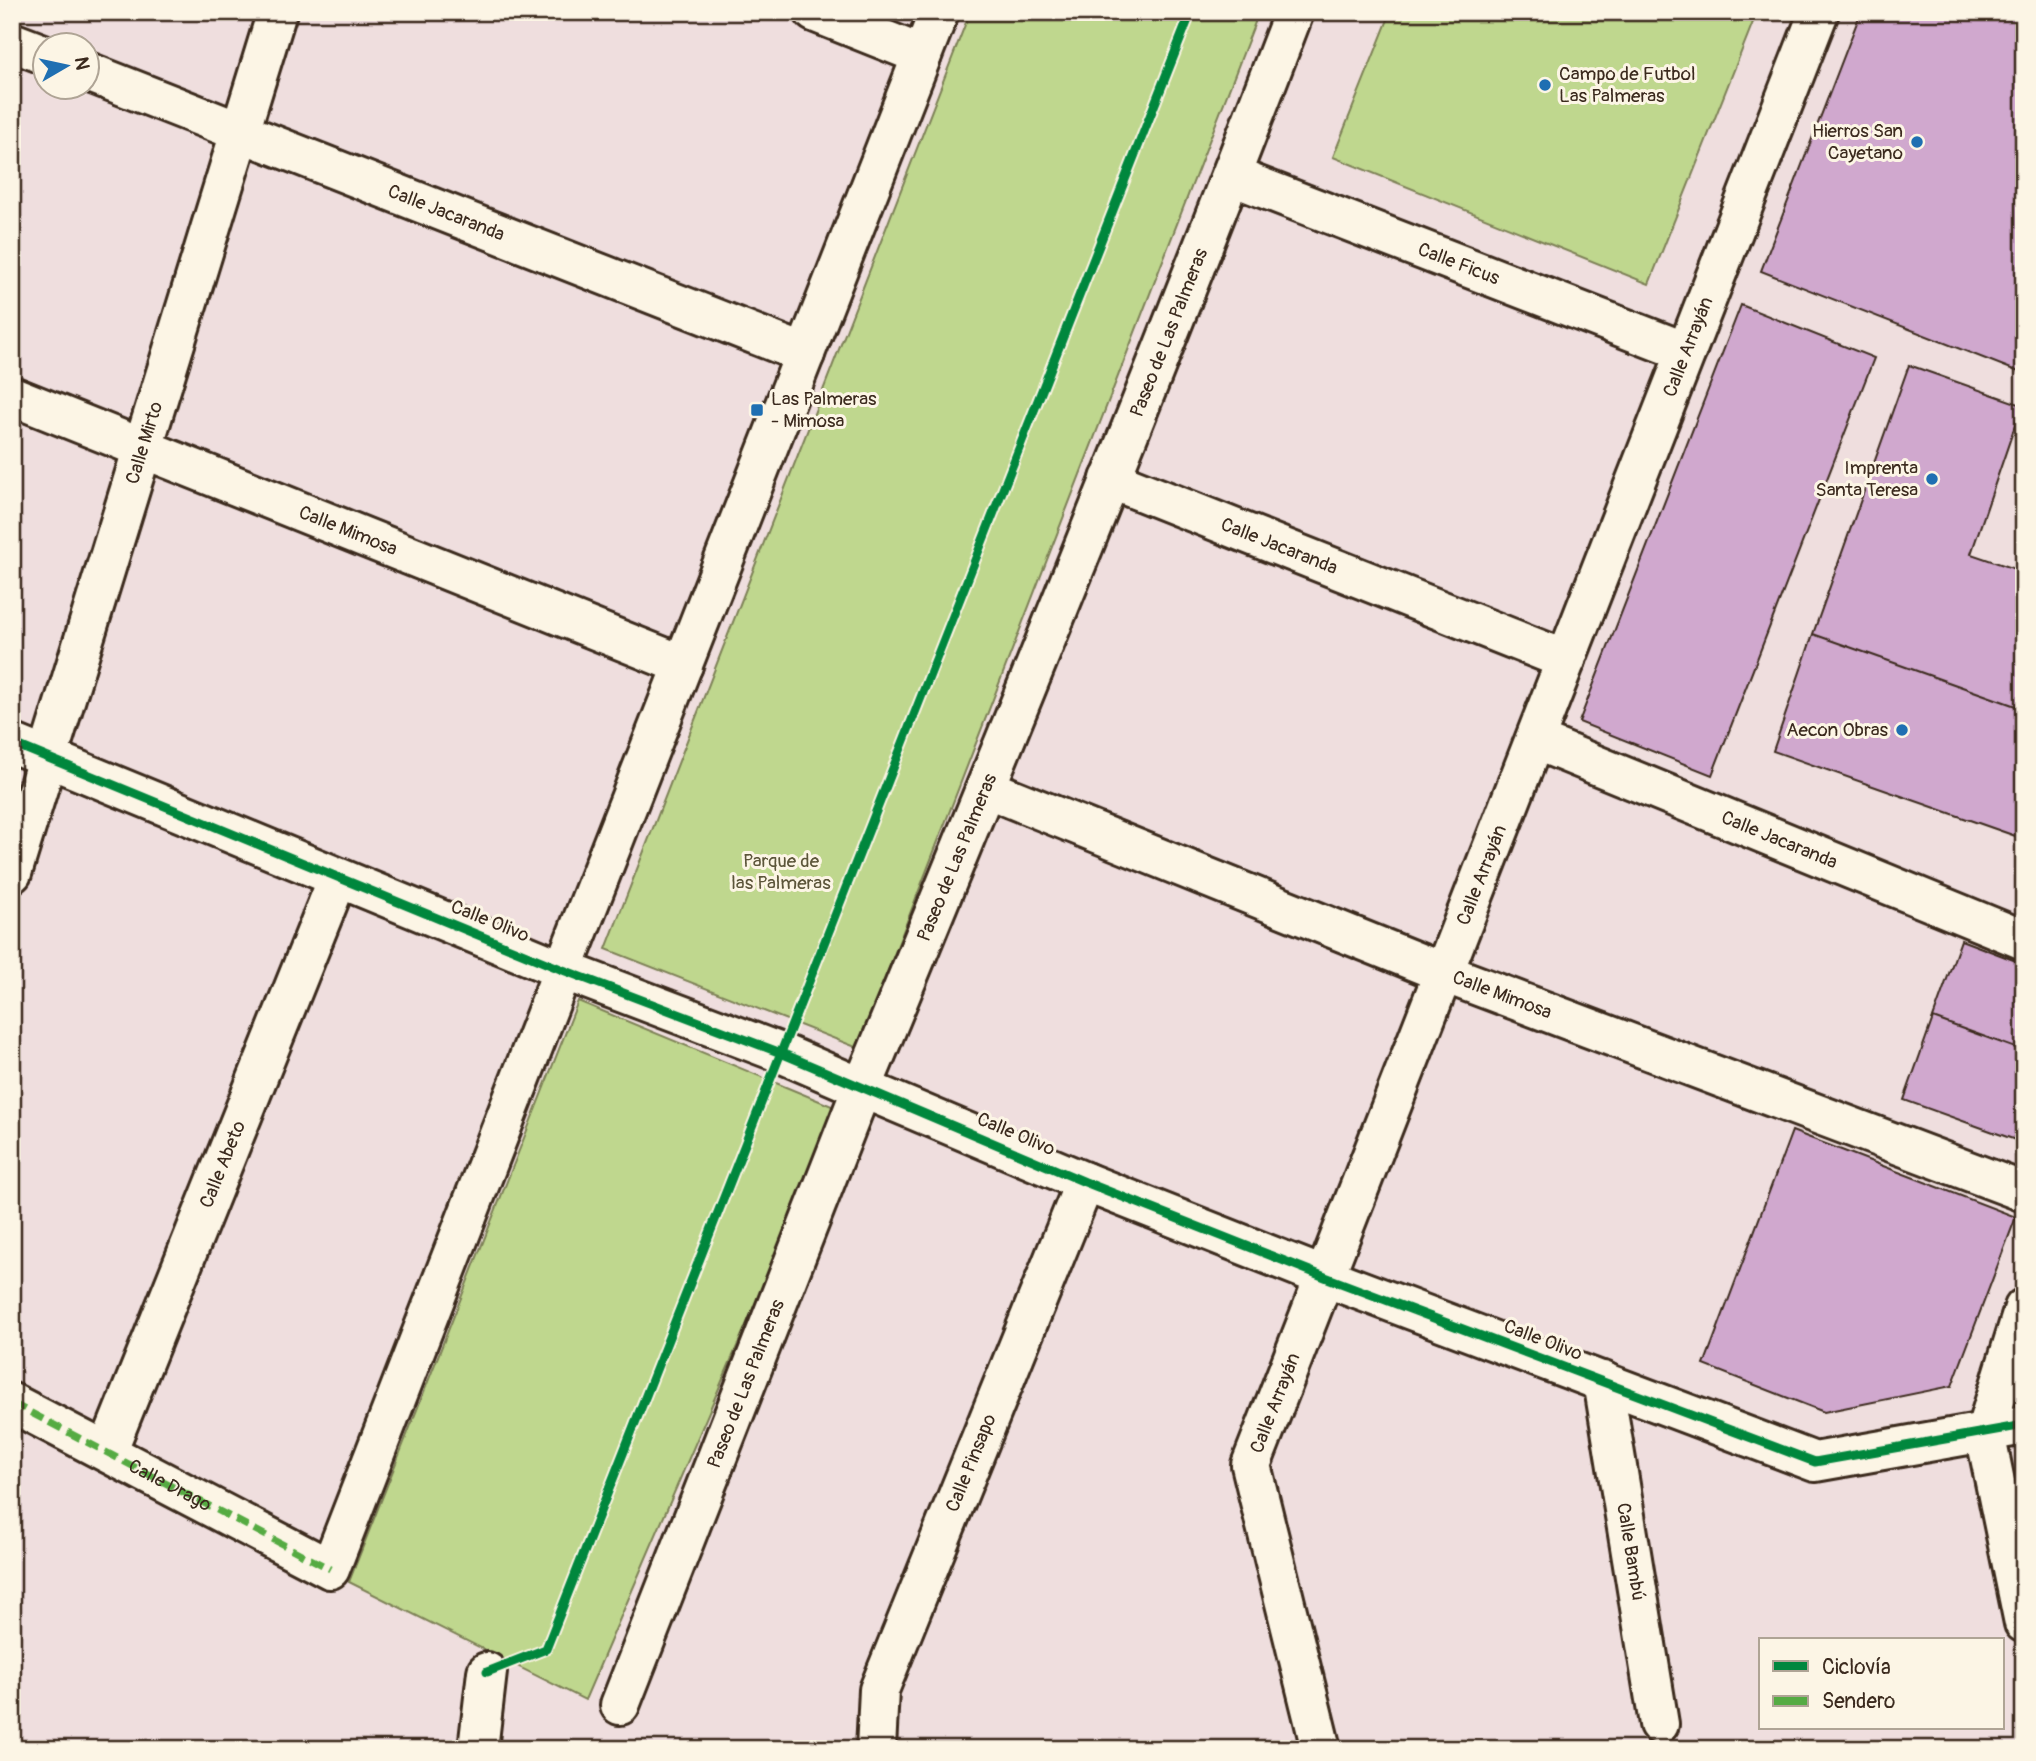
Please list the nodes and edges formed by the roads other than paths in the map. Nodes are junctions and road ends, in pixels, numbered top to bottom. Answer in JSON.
{"nodes":[{"id":1,"x":277,"y":12,"type":"edge"},
{"id":2,"x":814,"y":12,"type":"edge"},
{"id":3,"x":939,"y":12,"type":"edge"},
{"id":4,"x":1294,"y":12,"type":"edge"},
{"id":5,"x":1819,"y":12,"type":"edge"},
{"id":6,"x":12,"y":42,"type":"edge"},
{"id":7,"x":32,"y":50,"type":"edge"},
{"id":8,"x":922,"y":55,"type":"junction"},
{"id":9,"x":102,"y":78,"type":"edge"},
{"id":10,"x":240,"y":132,"type":"junction"},
{"id":11,"x":1231,"y":176,"type":"junction"},
{"id":12,"x":1686,"y":352,"type":"junction"},
{"id":13,"x":805,"y":354,"type":"junction"},
{"id":14,"x":12,"y":396,"type":"edge"},
{"id":15,"x":143,"y":449,"type":"junction"},
{"id":16,"x":1110,"y":479,"type":"junction"},
{"id":17,"x":1566,"y":660,"type":"junction"},
{"id":18,"x":683,"y":665,"type":"junction"},
{"id":19,"x":1535,"y":740,"type":"junction"},
{"id":20,"x":12,"y":743,"type":"edge"},
{"id":21,"x":49,"y":756,"type":"junction"},
{"id":22,"x":986,"y":788,"type":"junction"},
{"id":23,"x":12,"y":873,"type":"edge"},
{"id":24,"x":338,"y":878,"type":"junction"},
{"id":25,"x":2024,"y":940,"type":"edge"},
{"id":26,"x":563,"y":970,"type":"junction"},
{"id":27,"x":1444,"y":973,"type":"junction"},
{"id":28,"x":862,"y":1088,"type":"junction"},
{"id":29,"x":1085,"y":1182,"type":"junction"},
{"id":30,"x":2024,"y":1192,"type":"edge"},
{"id":31,"x":1325,"y":1277,"type":"junction"},
{"id":32,"x":2024,"y":1308,"type":"edge"},
{"id":33,"x":1603,"y":1381,"type":"junction"},
{"id":34,"x":12,"y":1403,"type":"edge"},
{"id":35,"x":2024,"y":1425,"type":"edge"},
{"id":36,"x":1985,"y":1433,"type":"junction"},
{"id":37,"x":107,"y":1452,"type":"junction"},
{"id":38,"x":2024,"y":1623,"type":"edge"},
{"id":39,"x":487,"y":1672,"type":"dead end"},
{"id":40,"x":620,"y":1705,"type":"dead end"},
{"id":41,"x":1659,"y":1724,"type":"dead end"},
{"id":42,"x":478,"y":1749,"type":"edge"},
{"id":43,"x":876,"y":1749,"type":"edge"},
{"id":44,"x":1321,"y":1749,"type":"edge"}],
"edges":[{"from":1,"to":10,"type":"street","name":"Calle Mirto"},
{"from":2,"to":8,"type":"street"},
{"from":3,"to":8,"type":"street"},
{"from":4,"to":11,"type":"street","name":"Paseo de Las Palmeras"},
{"from":5,"to":12,"type":"street","name":"Calle Arrayán"},
{"from":6,"to":7,"type":"street"},
{"from":8,"to":13,"type":"street"},
{"from":9,"to":10,"type":"street","name":"Calle Jacaranda"},
{"from":10,"to":13,"type":"street","name":"Calle Jacaranda"},
{"from":10,"to":15,"type":"street","name":"Calle Mirto"},
{"from":11,"to":12,"type":"street","name":"Calle Ficus"},
{"from":11,"to":16,"type":"street","name":"Paseo de Las Palmeras"},
{"from":12,"to":17,"type":"street","name":"Calle Arrayán"},
{"from":13,"to":18,"type":"street"},
{"from":14,"to":15,"type":"street","name":"Calle Mimosa"},
{"from":15,"to":18,"type":"street","name":"Calle Mimosa"},
{"from":15,"to":21,"type":"street","name":"Calle Mirto"},
{"from":16,"to":17,"type":"street","name":"Calle Jacaranda"},
{"from":16,"to":22,"type":"street","name":"Paseo de Las Palmeras"},
{"from":17,"to":19,"type":"street","name":"Calle Arrayán"},
{"from":18,"to":26,"type":"street"},
{"from":19,"to":25,"type":"street","name":"Calle Jacaranda"},
{"from":19,"to":27,"type":"street","name":"Calle Arrayán"},
{"from":20,"to":21,"type":"street","name":"Calle Olivo"},
{"from":21,"to":23,"type":"street","name":"Calle Mirto"},
{"from":21,"to":24,"type":"street","name":"Calle Olivo"},
{"from":22,"to":27,"type":"street","name":"Calle Mimosa"},
{"from":22,"to":28,"type":"street","name":"Paseo de Las Palmeras"},
{"from":24,"to":26,"type":"street","name":"Calle Olivo"},
{"from":24,"to":37,"type":"street","name":"Calle Abeto"},
{"from":26,"to":28,"type":"street","name":"Calle Olivo"},
{"from":26,"to":37,"type":"street","name":"Calle Drago"},
{"from":27,"to":30,"type":"street","name":"Calle Mimosa"},
{"from":27,"to":31,"type":"street","name":"Calle Arrayán"},
{"from":28,"to":29,"type":"street","name":"Calle Olivo"},
{"from":28,"to":40,"type":"street","name":"Paseo de Las Palmeras"},
{"from":29,"to":31,"type":"street","name":"Calle Olivo"},
{"from":29,"to":43,"type":"street","name":"Calle Pinsapo"},
{"from":31,"to":33,"type":"street","name":"Calle Olivo"},
{"from":31,"to":44,"type":"street","name":"Calle Arrayán"},
{"from":32,"to":36,"type":"street"},
{"from":33,"to":36,"type":"street","name":"Calle Olivo"},
{"from":33,"to":41,"type":"street","name":"Calle Bambú"},
{"from":34,"to":37,"type":"street","name":"Calle Drago"},
{"from":35,"to":36,"type":"street","name":"Calle Olivo"},
{"from":36,"to":38,"type":"street"},
{"from":39,"to":42,"type":"street"}]}
